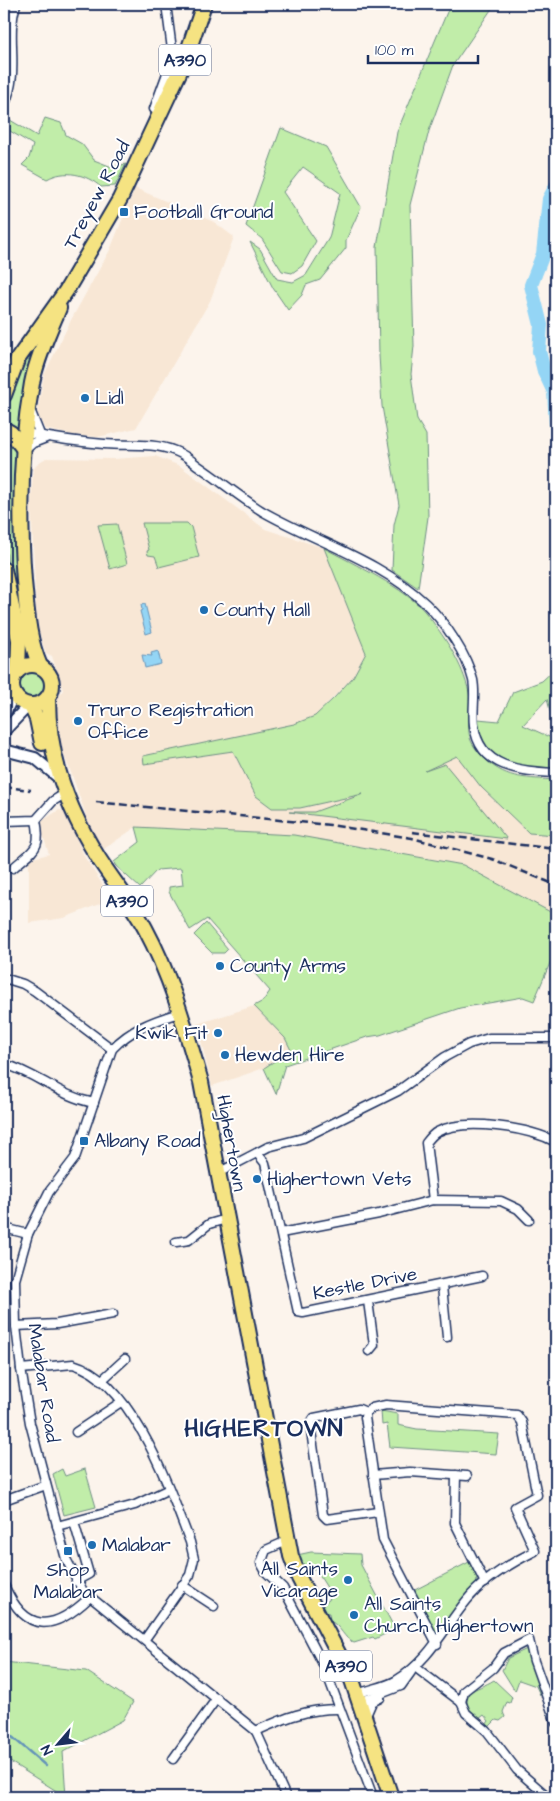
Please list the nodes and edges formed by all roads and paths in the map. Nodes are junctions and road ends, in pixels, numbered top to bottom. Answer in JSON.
{"nodes":[{"id":1,"x":16,"y":4,"type":"edge"},
{"id":2,"x":166,"y":4,"type":"edge"},
{"id":3,"x":204,"y":4,"type":"edge"},
{"id":4,"x":4,"y":106,"type":"edge"},
{"id":5,"x":159,"y":114,"type":"junction"},
{"id":6,"x":66,"y":291,"type":"junction"},
{"id":7,"x":4,"y":395,"type":"edge"},
{"id":8,"x":30,"y":403,"type":"junction"},
{"id":9,"x":7,"y":431,"type":"edge"},
{"id":10,"x":26,"y":433,"type":"junction"},
{"id":11,"x":43,"y":437,"type":"junction"},
{"id":12,"x":23,"y":450,"type":"junction"},
{"id":13,"x":4,"y":570,"type":"edge"},
{"id":14,"x":40,"y":666,"type":"junction"},
{"id":15,"x":18,"y":670,"type":"junction"},
{"id":16,"x":14,"y":694,"type":"junction"},
{"id":17,"x":48,"y":699,"type":"junction"},
{"id":18,"x":30,"y":705,"type":"junction"},
{"id":19,"x":4,"y":715,"type":"edge"},
{"id":20,"x":4,"y":731,"type":"edge"},
{"id":21,"x":4,"y":750,"type":"edge"},
{"id":22,"x":556,"y":773,"type":"edge"},
{"id":23,"x":60,"y":779,"type":"junction"},
{"id":24,"x":66,"y":793,"type":"junction"},
{"id":25,"x":36,"y":820,"type":"junction"},
{"id":26,"x":4,"y":821,"type":"edge"},
{"id":27,"x":13,"y":868,"type":"dead end"},
{"id":28,"x":4,"y":978,"type":"edge"},
{"id":29,"x":179,"y":1013,"type":"junction"},
{"id":30,"x":556,"y":1038,"type":"edge"},
{"id":31,"x":112,"y":1049,"type":"junction"},
{"id":32,"x":4,"y":1064,"type":"edge"},
{"id":33,"x":94,"y":1103,"type":"junction"},
{"id":34,"x":556,"y":1142,"type":"edge"},
{"id":35,"x":257,"y":1153,"type":"junction"},
{"id":36,"x":218,"y":1173,"type":"junction"},
{"id":37,"x":433,"y":1200,"type":"junction"},
{"id":38,"x":226,"y":1219,"type":"junction"},
{"id":39,"x":529,"y":1220,"type":"dead end"},
{"id":40,"x":4,"y":1228,"type":"edge"},
{"id":41,"x":281,"y":1233,"type":"junction"},
{"id":42,"x":28,"y":1234,"type":"junction"},
{"id":43,"x":176,"y":1242,"type":"dead end"},
{"id":44,"x":482,"y":1276,"type":"dead end"},
{"id":45,"x":442,"y":1286,"type":"junction"},
{"id":46,"x":368,"y":1301,"type":"junction"},
{"id":47,"x":113,"y":1314,"type":"dead end"},
{"id":48,"x":16,"y":1326,"type":"junction"},
{"id":49,"x":447,"y":1337,"type":"dead end"},
{"id":50,"x":369,"y":1351,"type":"dead end"},
{"id":51,"x":125,"y":1359,"type":"dead end"},
{"id":52,"x":20,"y":1369,"type":"junction"},
{"id":53,"x":101,"y":1381,"type":"junction"},
{"id":54,"x":121,"y":1402,"type":"junction"},
{"id":55,"x":366,"y":1412,"type":"junction"},
{"id":56,"x":76,"y":1432,"type":"dead end"},
{"id":57,"x":373,"y":1475,"type":"junction"},
{"id":58,"x":456,"y":1475,"type":"junction"},
{"id":59,"x":467,"y":1476,"type":"dead end"},
{"id":60,"x":46,"y":1485,"type":"junction"},
{"id":61,"x":169,"y":1489,"type":"junction"},
{"id":62,"x":4,"y":1500,"type":"edge"},
{"id":63,"x":378,"y":1512,"type":"junction"},
{"id":64,"x":74,"y":1522,"type":"junction"},
{"id":65,"x":57,"y":1526,"type":"junction"},
{"id":66,"x":287,"y":1541,"type":"junction"},
{"id":67,"x":76,"y":1581,"type":"junction"},
{"id":68,"x":485,"y":1583,"type":"junction"},
{"id":69,"x":4,"y":1585,"type":"edge"},
{"id":70,"x":182,"y":1585,"type":"junction"},
{"id":71,"x":90,"y":1598,"type":"junction"},
{"id":72,"x":214,"y":1606,"type":"dead end"},
{"id":73,"x":145,"y":1639,"type":"junction"},
{"id":74,"x":436,"y":1644,"type":"junction"},
{"id":75,"x":415,"y":1667,"type":"junction"},
{"id":76,"x":401,"y":1686,"type":"junction"},
{"id":77,"x":217,"y":1698,"type":"junction"},
{"id":78,"x":359,"y":1698,"type":"junction"},
{"id":79,"x":461,"y":1702,"type":"junction"},
{"id":80,"x":338,"y":1709,"type":"junction"},
{"id":81,"x":365,"y":1718,"type":"junction"},
{"id":82,"x":556,"y":1723,"type":"edge"},
{"id":83,"x":256,"y":1730,"type":"junction"},
{"id":84,"x":173,"y":1759,"type":"dead end"},
{"id":85,"x":556,"y":1794,"type":"edge"},
{"id":86,"x":286,"y":1797,"type":"edge"},
{"id":87,"x":373,"y":1797,"type":"edge"},
{"id":88,"x":391,"y":1797,"type":"edge"},
{"id":89,"x":548,"y":1797,"type":"edge"},
{"id":90,"x":553,"y":1797,"type":"edge"}],
"edges":[{"from":1,"to":4,"type":"street"},
{"from":2,"to":5,"type":"street"},
{"from":3,"to":5,"type":"highway","number":"A390"},
{"from":5,"to":6,"type":"highway","name":"Treyew Road"},
{"from":6,"to":7,"type":"highway","name":"Treyew Road"},
{"from":6,"to":8,"type":"highway","name":"Treyew Road"},
{"from":8,"to":10,"type":"highway","name":"Treyew Road"},
{"from":8,"to":11,"type":"street"},
{"from":9,"to":10,"type":"highway"},
{"from":9,"to":12,"type":"highway"},
{"from":10,"to":11,"type":"street"},
{"from":10,"to":12,"type":"highway","name":"Treyew Road"},
{"from":11,"to":12,"type":"street"},
{"from":11,"to":22,"type":"street"},
{"from":12,"to":14,"type":"highway","name":"Treyew Road"},
{"from":13,"to":15,"type":"highway"},
{"from":14,"to":15,"type":"highway"},
{"from":14,"to":17,"type":"highway"},
{"from":15,"to":16,"type":"highway"},
{"from":16,"to":18,"type":"highway"},
{"from":16,"to":19,"type":"street"},
{"from":17,"to":18,"type":"highway"},
{"from":17,"to":23,"type":"highway","name":"Highertown","number":"A390"},
{"from":18,"to":20,"type":"street"},
{"from":18,"to":23,"type":"highway","name":"Highertown","number":"A390"},
{"from":21,"to":23,"type":"street"},
{"from":23,"to":24,"type":"highway","name":"Highertown","number":"A390"},
{"from":24,"to":25,"type":"street"},
{"from":24,"to":29,"type":"highway","name":"Highertown","number":"A390"},
{"from":25,"to":26,"type":"street"},
{"from":25,"to":27,"type":"street"},
{"from":28,"to":31,"type":"street"},
{"from":29,"to":31,"type":"street","name":"Malabar Road"},
{"from":29,"to":36,"type":"highway","name":"Highertown","number":"A390"},
{"from":30,"to":35,"type":"street"},
{"from":31,"to":33,"type":"street","name":"Malabar Road"},
{"from":32,"to":33,"type":"street"},
{"from":33,"to":42,"type":"street","name":"Malabar Road"},
{"from":34,"to":37,"type":"street"},
{"from":35,"to":36,"type":"street"},
{"from":35,"to":41,"type":"street","name":"Kestle Drive"},
{"from":36,"to":38,"type":"highway","name":"Highertown","number":"A390"},
{"from":37,"to":39,"type":"street"},
{"from":37,"to":41,"type":"street"},
{"from":38,"to":43,"type":"street"},
{"from":38,"to":66,"type":"highway","name":"Highertown","number":"A390"},
{"from":40,"to":42,"type":"street"},
{"from":41,"to":46,"type":"street","name":"Kestle Drive"},
{"from":42,"to":48,"type":"street","name":"Malabar Road"},
{"from":44,"to":45,"type":"street","name":"Kestle Drive"},
{"from":45,"to":46,"type":"street","name":"Kestle Drive"},
{"from":45,"to":49,"type":"street"},
{"from":46,"to":50,"type":"street"},
{"from":47,"to":48,"type":"street"},
{"from":48,"to":52,"type":"street","name":"Malabar Road"},
{"from":51,"to":53,"type":"street"},
{"from":52,"to":53,"type":"street"},
{"from":52,"to":60,"type":"street","name":"Malabar Road"},
{"from":53,"to":54,"type":"street"},
{"from":54,"to":56,"type":"street"},
{"from":54,"to":61,"type":"street"},
{"from":55,"to":57,"type":"street"},
{"from":55,"to":63,"type":"street"},
{"from":55,"to":68,"type":"street"},
{"from":57,"to":58,"type":"street"},
{"from":57,"to":63,"type":"street"},
{"from":58,"to":59,"type":"street"},
{"from":58,"to":68,"type":"street"},
{"from":60,"to":62,"type":"street"},
{"from":60,"to":65,"type":"street","name":"Malabar Road"},
{"from":61,"to":64,"type":"street"},
{"from":61,"to":70,"type":"street"},
{"from":63,"to":74,"type":"street"},
{"from":64,"to":65,"type":"street"},
{"from":64,"to":67,"type":"street"},
{"from":65,"to":67,"type":"street","name":"Malabar Road"},
{"from":66,"to":78,"type":"highway","number":"A390"},
{"from":66,"to":80,"type":"street"},
{"from":67,"to":71,"type":"street","name":"Malabar Road"},
{"from":68,"to":74,"type":"street"},
{"from":69,"to":71,"type":"street"},
{"from":70,"to":72,"type":"street"},
{"from":70,"to":73,"type":"street"},
{"from":71,"to":73,"type":"street","name":"Malabar Road"},
{"from":73,"to":77,"type":"street","name":"Malabar Road"},
{"from":74,"to":75,"type":"street"},
{"from":75,"to":76,"type":"street"},
{"from":75,"to":78,"type":"street"},
{"from":75,"to":79,"type":"street"},
{"from":76,"to":78,"type":"street"},
{"from":76,"to":81,"type":"street"},
{"from":77,"to":83,"type":"street","name":"Malabar Road"},
{"from":77,"to":84,"type":"street"},
{"from":78,"to":81,"type":"highway","number":"A390"},
{"from":79,"to":82,"type":"street"},
{"from":79,"to":89,"type":"street"},
{"from":80,"to":83,"type":"street"},
{"from":80,"to":87,"type":"street"},
{"from":81,"to":88,"type":"highway","number":"A390"},
{"from":83,"to":86,"type":"street"},
{"from":85,"to":90,"type":"street"}]}
